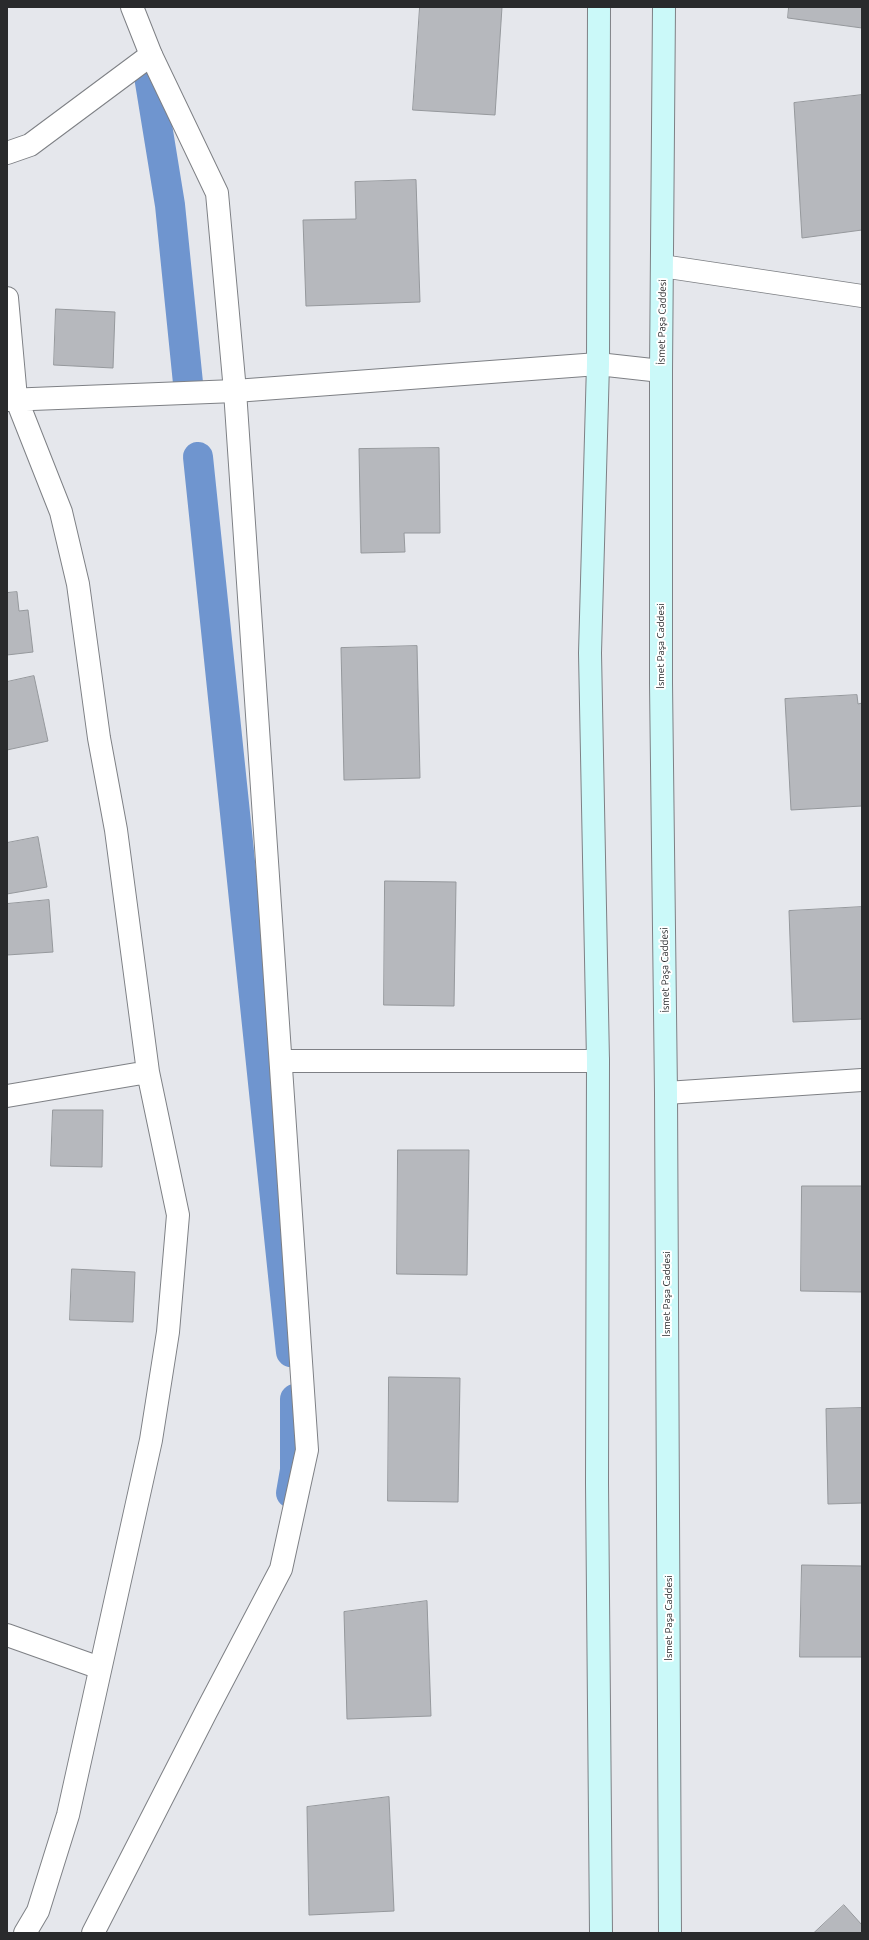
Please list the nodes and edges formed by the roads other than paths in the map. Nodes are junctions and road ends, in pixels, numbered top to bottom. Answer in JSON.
{"nodes":[{"id":1,"x":132,"y":7,"type":"edge"},
{"id":2,"x":598,"y":7,"type":"edge"},
{"id":3,"x":664,"y":7,"type":"edge"},
{"id":4,"x":151,"y":55,"type":"junction"},
{"id":5,"x":7,"y":153,"type":"edge"},
{"id":6,"x":662,"y":266,"type":"junction"},
{"id":7,"x":862,"y":296,"type":"edge"},
{"id":8,"x":7,"y":298,"type":"edge"},
{"id":9,"x":598,"y":364,"type":"junction"},
{"id":10,"x":661,"y":371,"type":"junction"},
{"id":11,"x":235,"y":391,"type":"junction"},
{"id":12,"x":12,"y":399,"type":"edge"},
{"id":13,"x":281,"y":1061,"type":"junction"},
{"id":14,"x":598,"y":1061,"type":"junction"},
{"id":15,"x":148,"y":1072,"type":"junction"},
{"id":16,"x":862,"y":1080,"type":"edge"},
{"id":17,"x":666,"y":1093,"type":"junction"},
{"id":18,"x":7,"y":1096,"type":"edge"},
{"id":19,"x":7,"y":1635,"type":"edge"},
{"id":20,"x":100,"y":1668,"type":"junction"},
{"id":21,"x":25,"y":1933,"type":"edge"},
{"id":22,"x":93,"y":1933,"type":"edge"},
{"id":23,"x":601,"y":1933,"type":"edge"},
{"id":24,"x":670,"y":1933,"type":"edge"}],
"edges":[{"from":1,"to":4,"type":"street"},
{"from":2,"to":9,"type":"main road"},
{"from":3,"to":6,"type":"main road","name":"İsmet Paşa Caddesi"},
{"from":4,"to":5,"type":"street"},
{"from":4,"to":11,"type":"street"},
{"from":6,"to":7,"type":"street"},
{"from":6,"to":10,"type":"main road","name":"İsmet Paşa Caddesi"},
{"from":8,"to":12,"type":"street"},
{"from":9,"to":10,"type":"street"},
{"from":9,"to":11,"type":"street"},
{"from":9,"to":14,"type":"main road"},
{"from":10,"to":17,"type":"main road","name":"İsmet Paşa Caddesi"},
{"from":11,"to":12,"type":"street"},
{"from":11,"to":13,"type":"street"},
{"from":12,"to":15,"type":"street"},
{"from":13,"to":14,"type":"street"},
{"from":13,"to":22,"type":"street"},
{"from":14,"to":23,"type":"main road"},
{"from":15,"to":18,"type":"street"},
{"from":15,"to":20,"type":"street"},
{"from":16,"to":17,"type":"street"},
{"from":17,"to":24,"type":"main road","name":"İsmet Paşa Caddesi"},
{"from":19,"to":20,"type":"street"},
{"from":20,"to":21,"type":"street"}]}
